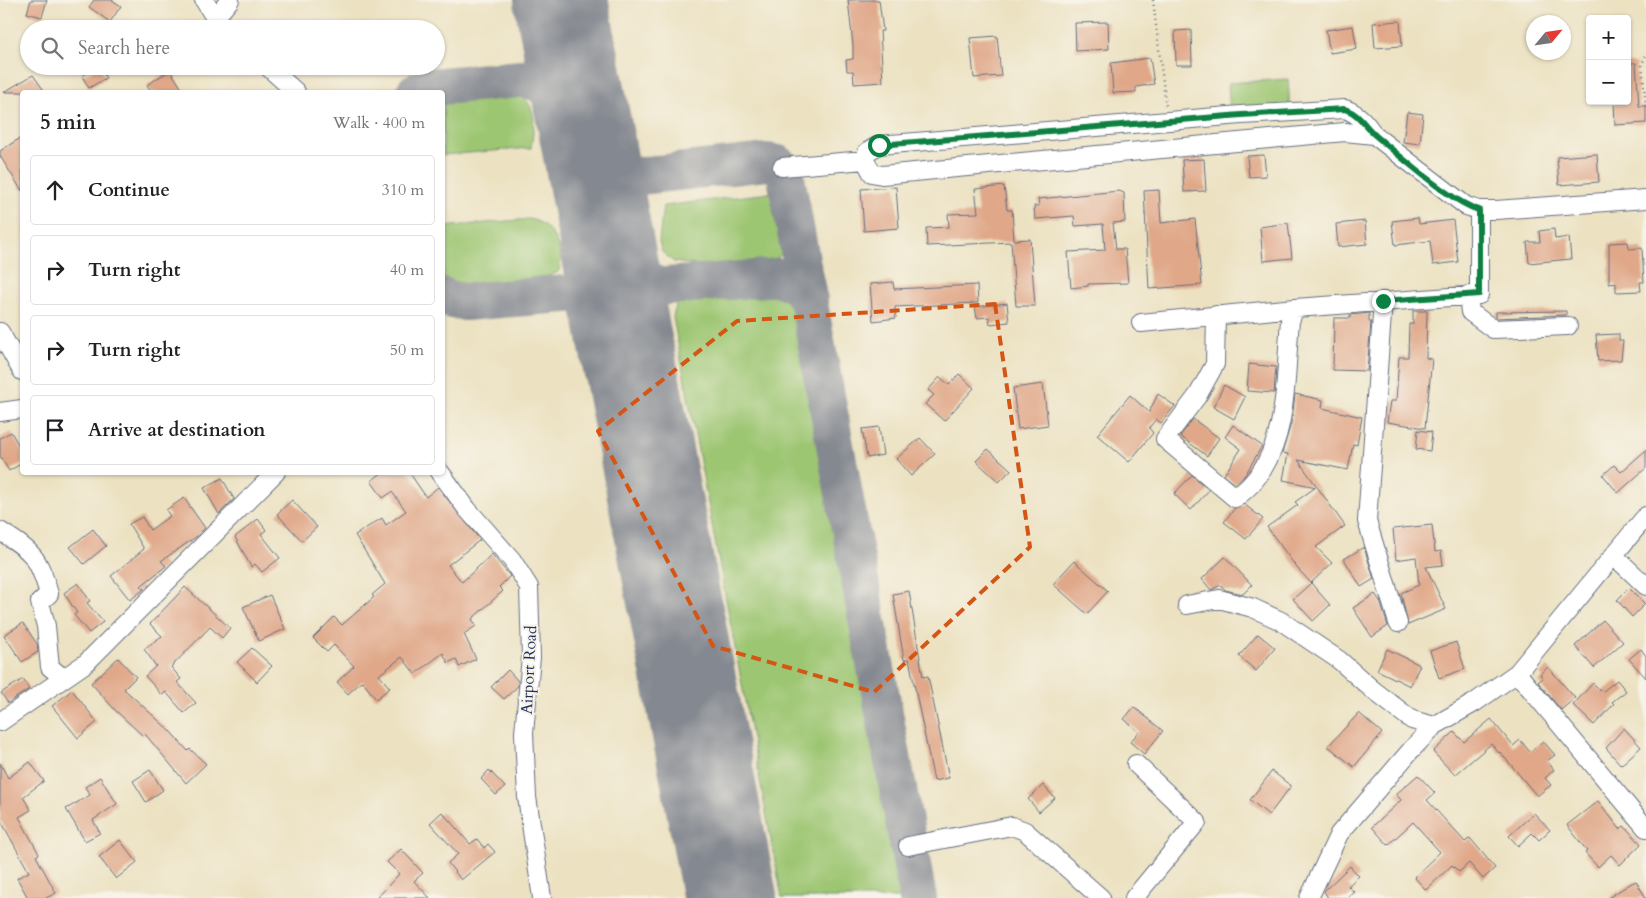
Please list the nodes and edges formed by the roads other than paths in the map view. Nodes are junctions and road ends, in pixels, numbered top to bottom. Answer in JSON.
{"nodes":[{"id":1,"x":204,"y":0,"type":"edge"},
{"id":2,"x":230,"y":0,"type":"edge"},
{"id":3,"x":219,"y":20,"type":"edge"},
{"id":4,"x":222,"y":20,"type":"edge"},
{"id":5,"x":277,"y":75,"type":"edge"},
{"id":6,"x":294,"y":90,"type":"edge"},
{"id":7,"x":1374,"y":135,"type":"junction"},
{"id":8,"x":865,"y":160,"type":"junction"},
{"id":9,"x":782,"y":167,"type":"dead end"},
{"id":10,"x":1646,"y":199,"type":"edge"},
{"id":11,"x":1479,"y":210,"type":"junction"},
{"id":12,"x":1468,"y":295,"type":"junction"},
{"id":13,"x":1383,"y":301,"type":"junction"},
{"id":14,"x":1295,"y":308,"type":"junction"},
{"id":15,"x":1216,"y":316,"type":"junction"},
{"id":16,"x":1141,"y":323,"type":"dead end"},
{"id":17,"x":1568,"y":326,"type":"dead end"},
{"id":18,"x":0,"y":332,"type":"edge"},
{"id":19,"x":20,"y":367,"type":"edge"},
{"id":20,"x":20,"y":410,"type":"edge"},
{"id":21,"x":0,"y":412,"type":"edge"},
{"id":22,"x":273,"y":475,"type":"edge"},
{"id":23,"x":442,"y":475,"type":"edge"},
{"id":24,"x":1646,"y":516,"type":"edge"},
{"id":25,"x":0,"y":531,"type":"edge"},
{"id":26,"x":1614,"y":556,"type":"junction"},
{"id":27,"x":1646,"y":586,"type":"edge"},
{"id":28,"x":1187,"y":605,"type":"dead end"},
{"id":29,"x":1398,"y":623,"type":"dead end"},
{"id":30,"x":1517,"y":673,"type":"junction"},
{"id":31,"x":63,"y":678,"type":"junction"},
{"id":32,"x":0,"y":722,"type":"edge"},
{"id":33,"x":1434,"y":726,"type":"junction"},
{"id":34,"x":1136,"y":764,"type":"dead end"},
{"id":35,"x":1646,"y":828,"type":"edge"},
{"id":36,"x":908,"y":846,"type":"dead end"},
{"id":37,"x":542,"y":898,"type":"edge"},
{"id":38,"x":1101,"y":898,"type":"edge"},
{"id":39,"x":1134,"y":898,"type":"edge"},
{"id":40,"x":1309,"y":898,"type":"edge"}],
"edges":[{"from":1,"to":3,"type":"street"},
{"from":2,"to":4,"type":"street"},
{"from":5,"to":6,"type":"street"},
{"from":7,"to":8,"type":"street"},
{"from":7,"to":8,"type":"street"},
{"from":7,"to":11,"type":"street"},
{"from":8,"to":9,"type":"street"},
{"from":10,"to":11,"type":"street"},
{"from":11,"to":12,"type":"street"},
{"from":12,"to":13,"type":"street"},
{"from":12,"to":17,"type":"street"},
{"from":13,"to":14,"type":"street"},
{"from":13,"to":29,"type":"street"},
{"from":14,"to":15,"type":"street"},
{"from":14,"to":15,"type":"street"},
{"from":15,"to":16,"type":"street"},
{"from":18,"to":19,"type":"street"},
{"from":20,"to":21,"type":"street"},
{"from":22,"to":31,"type":"street"},
{"from":23,"to":37,"type":"street","name":"Airport Road"},
{"from":24,"to":26,"type":"street"},
{"from":25,"to":31,"type":"street"},
{"from":26,"to":27,"type":"street"},
{"from":26,"to":30,"type":"street"},
{"from":28,"to":33,"type":"street"},
{"from":30,"to":33,"type":"street"},
{"from":30,"to":35,"type":"street"},
{"from":31,"to":32,"type":"street"},
{"from":33,"to":40,"type":"street"},
{"from":34,"to":39,"type":"street"},
{"from":36,"to":38,"type":"street"}]}
